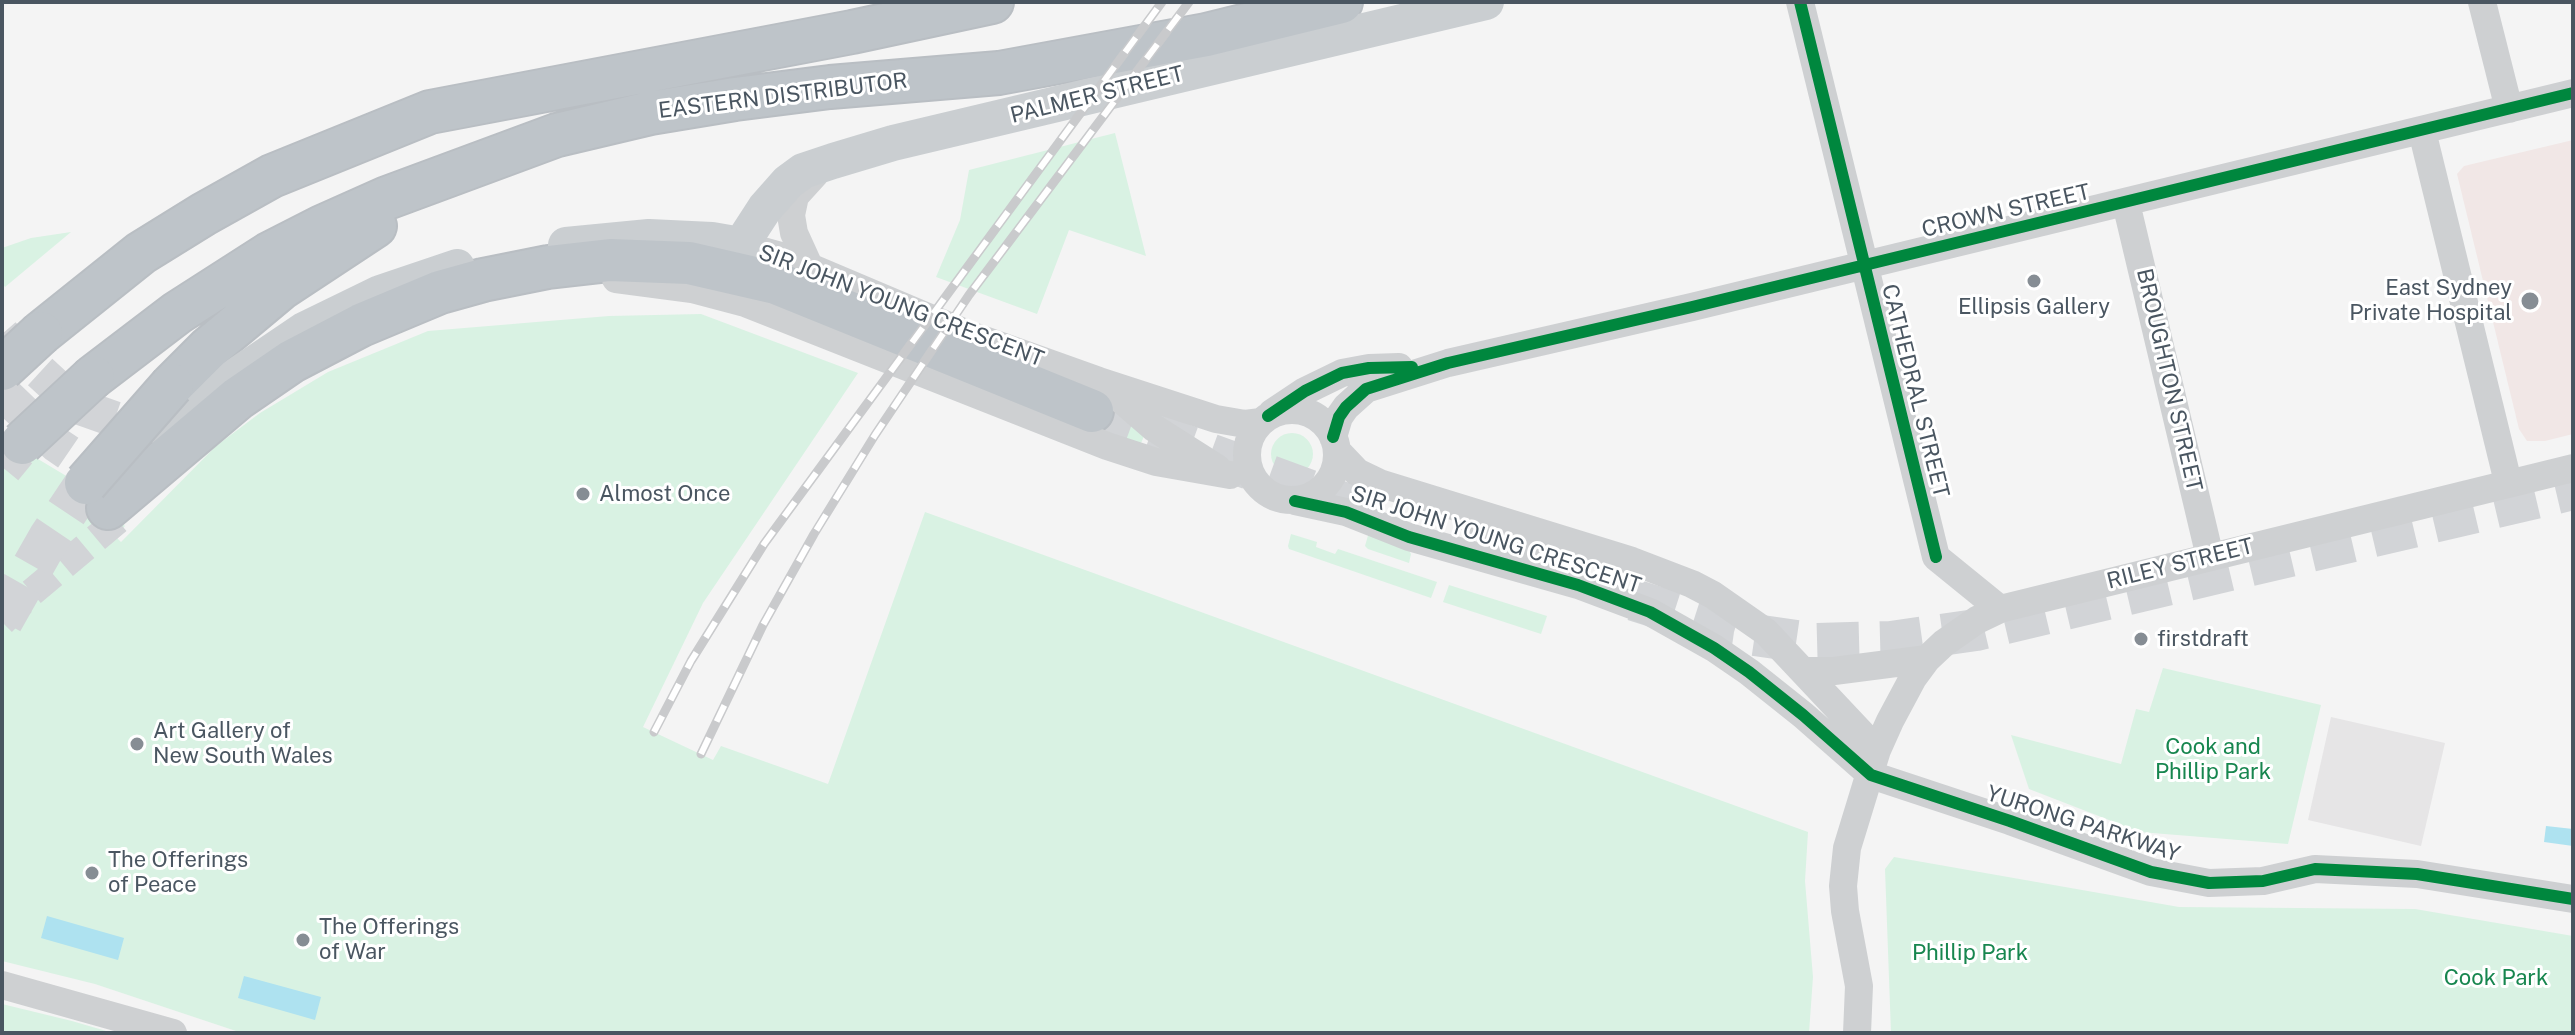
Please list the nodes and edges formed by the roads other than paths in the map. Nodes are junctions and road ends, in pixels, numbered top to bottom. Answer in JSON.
{"nodes":[{"id":1,"x":992,"y":2,"type":"edge"},
{"id":2,"x":1341,"y":2,"type":"edge"},
{"id":3,"x":1486,"y":2,"type":"edge"},
{"id":4,"x":1800,"y":2,"type":"edge"},
{"id":5,"x":2482,"y":2,"type":"edge"},
{"id":6,"x":2573,"y":93,"type":"edge"},
{"id":7,"x":2509,"y":109,"type":"junction"},
{"id":8,"x":2422,"y":131,"type":"junction"},
{"id":9,"x":833,"y":161,"type":"junction"},
{"id":10,"x":471,"y":166,"type":"junction"},
{"id":11,"x":2126,"y":203,"type":"junction"},
{"id":12,"x":741,"y":245,"type":"junction"},
{"id":13,"x":809,"y":266,"type":"junction"},
{"id":14,"x":1863,"y":266,"type":"junction"},
{"id":15,"x":1448,"y":363,"type":"junction"},
{"id":16,"x":2,"y":369,"type":"edge"},
{"id":17,"x":1096,"y":396,"type":"junction"},
{"id":18,"x":179,"y":399,"type":"junction"},
{"id":19,"x":1264,"y":419,"type":"junction"},
{"id":20,"x":1335,"y":444,"type":"junction"},
{"id":21,"x":19,"y":446,"type":"tunnel mouth"},
{"id":22,"x":2573,"y":468,"type":"edge"},
{"id":23,"x":1230,"y":475,"type":"junction"},
{"id":24,"x":2508,"y":482,"type":"junction"},
{"id":25,"x":1258,"y":485,"type":"junction"},
{"id":26,"x":108,"y":488,"type":"junction"},
{"id":27,"x":1295,"y":501,"type":"junction"},
{"id":28,"x":1449,"y":504,"type":"junction"},
{"id":29,"x":2210,"y":557,"type":"junction"},
{"id":30,"x":1578,"y":585,"type":"junction"},
{"id":31,"x":2000,"y":609,"type":"junction"},
{"id":32,"x":1927,"y":659,"type":"junction"},
{"id":33,"x":1804,"y":671,"type":"junction"},
{"id":34,"x":1874,"y":763,"type":"junction"},
{"id":35,"x":2573,"y":899,"type":"edge"},
{"id":36,"x":2,"y":985,"type":"edge"},
{"id":37,"x":173,"y":1033,"type":"edge"},
{"id":38,"x":1857,"y":1033,"type":"edge"}],
"edges":[{"from":1,"to":16,"type":"highway","name":"EASTERN DISTRIBUTOR","bridge":true},
{"from":2,"to":10,"type":"highway","name":"EASTERN DISTRIBUTOR"},
{"from":3,"to":9,"type":"main road","name":"PALMER STREET"},
{"from":4,"to":14,"type":"street","name":"CATHEDRAL STREET"},
{"from":5,"to":7,"type":"street"},
{"from":6,"to":7,"type":"street","name":"CROWN STREET"},
{"from":7,"to":8,"type":"street","name":"CROWN STREET"},
{"from":8,"to":11,"type":"street","name":"CROWN STREET"},
{"from":8,"to":24,"type":"street"},
{"from":9,"to":12,"type":"main road","name":"PALMER STREET"},
{"from":9,"to":13,"type":"street"},
{"from":10,"to":18,"type":"highway"},
{"from":10,"to":21,"type":"highway","name":"EASTERN DISTRIBUTOR","bridge":true},
{"from":11,"to":14,"type":"street","name":"CROWN STREET"},
{"from":11,"to":29,"type":"street","name":"BROUGHTON STREET"},
{"from":12,"to":13,"type":"street","name":"SIR JOHN YOUNG CRESCENT"},
{"from":12,"to":18,"type":"main road","name":"SIR JOHN YOUNG CRESCENT"},
{"from":13,"to":17,"type":"street","name":"SIR JOHN YOUNG CRESCENT"},
{"from":14,"to":15,"type":"street","name":"CROWN STREET"},
{"from":14,"to":31,"type":"street","name":"CATHEDRAL STREET"},
{"from":15,"to":19,"type":"street","name":"CROWN STREET"},
{"from":15,"to":20,"type":"street","name":"CROWN STREET"},
{"from":17,"to":19,"type":"street","name":"SIR JOHN YOUNG CRESCENT"},
{"from":17,"to":23,"type":"street"},
{"from":17,"to":26,"type":"highway"},
{"from":18,"to":26,"type":"highway","bridge":true},
{"from":19,"to":20,"type":"street"},
{"from":19,"to":25,"type":"street"},
{"from":20,"to":27,"type":"street"},
{"from":20,"to":28,"type":"street","name":"SIR JOHN YOUNG CRESCENT"},
{"from":22,"to":24,"type":"street","name":"RILEY STREET"},
{"from":23,"to":25,"type":"street"},
{"from":23,"to":26,"type":"street"},
{"from":24,"to":29,"type":"street","name":"RILEY STREET"},
{"from":25,"to":27,"type":"street"},
{"from":27,"to":30,"type":"street","name":"SIR JOHN YOUNG CRESCENT"},
{"from":28,"to":30,"type":"street"},
{"from":28,"to":33,"type":"street","name":"SIR JOHN YOUNG CRESCENT"},
{"from":29,"to":31,"type":"street","name":"RILEY STREET"},
{"from":30,"to":34,"type":"street","name":"SIR JOHN YOUNG CRESCENT"},
{"from":31,"to":32,"type":"street","name":"RILEY STREET"},
{"from":32,"to":33,"type":"street"},
{"from":32,"to":34,"type":"street","name":"RILEY STREET"},
{"from":33,"to":34,"type":"street","name":"SIR JOHN YOUNG CRESCENT"},
{"from":34,"to":35,"type":"street","name":"YURONG PARKWAY"},
{"from":34,"to":38,"type":"street","name":"RILEY STREET"},
{"from":36,"to":37,"type":"street"}]}
